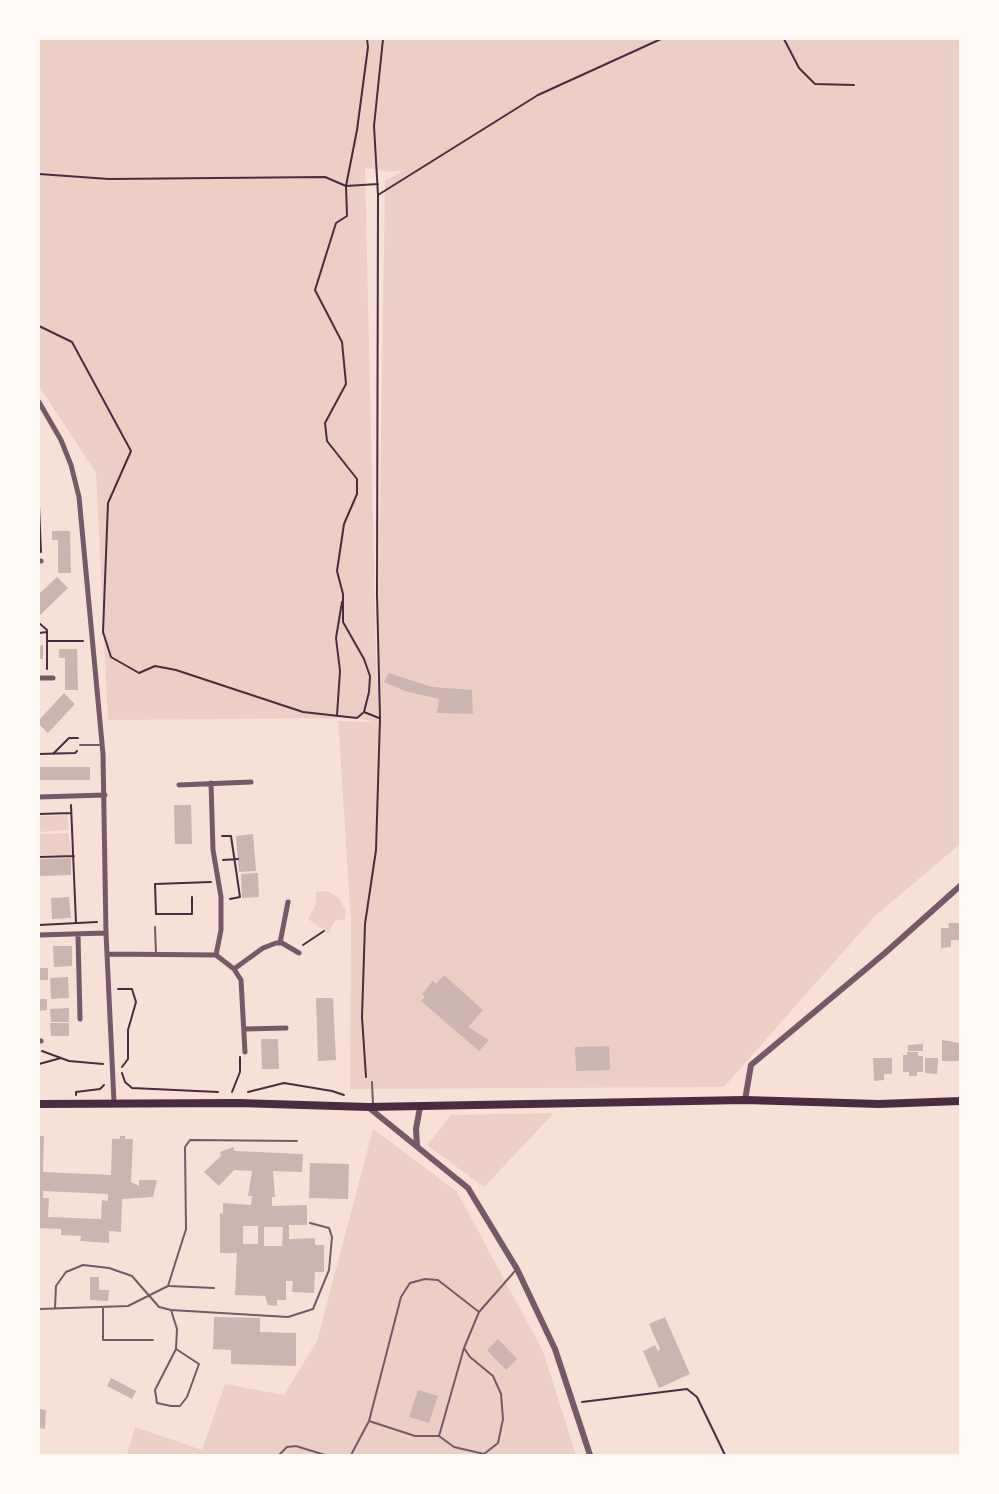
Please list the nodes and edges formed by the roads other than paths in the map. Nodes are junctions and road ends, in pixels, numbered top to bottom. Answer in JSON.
{"nodes":[{"id":1,"x":39,"y":402,"type":"edge"},
{"id":2,"x":39,"y":678,"type":"edge"},
{"id":3,"x":50,"y":678,"type":"road end"},
{"id":4,"x":80,"y":745,"type":"road end"},
{"id":5,"x":102,"y":745,"type":"junction"},
{"id":6,"x":251,"y":782,"type":"dead end"},
{"id":7,"x":211,"y":783,"type":"junction"},
{"id":8,"x":179,"y":785,"type":"dead end"},
{"id":9,"x":105,"y":795,"type":"junction"},
{"id":10,"x":39,"y":797,"type":"edge"},
{"id":11,"x":960,"y":886,"type":"edge"},
{"id":12,"x":288,"y":902,"type":"dead end"},
{"id":13,"x":155,"y":927,"type":"dead end"},
{"id":14,"x":106,"y":933,"type":"junction"},
{"id":15,"x":78,"y":934,"type":"junction"},
{"id":16,"x":39,"y":935,"type":"edge"},
{"id":17,"x":279,"y":943,"type":"junction"},
{"id":18,"x":298,"y":952,"type":"road end"},
{"id":19,"x":107,"y":954,"type":"junction"},
{"id":20,"x":156,"y":954,"type":"junction"},
{"id":21,"x":216,"y":955,"type":"junction"},
{"id":22,"x":234,"y":969,"type":"junction"},
{"id":23,"x":80,"y":1019,"type":"dead end"},
{"id":24,"x":286,"y":1028,"type":"dead end"},
{"id":25,"x":245,"y":1029,"type":"junction"},
{"id":26,"x":245,"y":1052,"type":"road end"},
{"id":27,"x":372,"y":1082,"type":"dead end"},
{"id":28,"x":745,"y":1100,"type":"junction"},
{"id":29,"x":960,"y":1101,"type":"edge"},
{"id":30,"x":114,"y":1102,"type":"junction"},
{"id":31,"x":39,"y":1104,"type":"edge"},
{"id":32,"x":371,"y":1107,"type":"junction"},
{"id":33,"x":420,"y":1107,"type":"junction"},
{"id":34,"x":297,"y":1142,"type":"dead end"},
{"id":35,"x":417,"y":1146,"type":"junction"},
{"id":36,"x":310,"y":1223,"type":"dead end"},
{"id":37,"x":517,"y":1269,"type":"junction"},
{"id":38,"x":168,"y":1286,"type":"junction"},
{"id":39,"x":214,"y":1288,"type":"dead end"},
{"id":40,"x":149,"y":1297,"type":"junction"},
{"id":41,"x":55,"y":1308,"type":"junction"},
{"id":42,"x":103,"y":1308,"type":"junction"},
{"id":43,"x":39,"y":1309,"type":"edge"},
{"id":44,"x":171,"y":1310,"type":"junction"},
{"id":45,"x":479,"y":1312,"type":"junction"},
{"id":46,"x":153,"y":1340,"type":"dead end"},
{"id":47,"x":464,"y":1348,"type":"junction"},
{"id":48,"x":176,"y":1349,"type":"junction"},
{"id":49,"x":369,"y":1421,"type":"junction"},
{"id":50,"x":439,"y":1436,"type":"junction"},
{"id":51,"x":279,"y":1455,"type":"edge"},
{"id":52,"x":325,"y":1455,"type":"edge"},
{"id":53,"x":351,"y":1455,"type":"edge"},
{"id":54,"x":484,"y":1455,"type":"edge"},
{"id":55,"x":590,"y":1455,"type":"edge"}],
"edges":[{"from":1,"to":5,"type":"street"},
{"from":2,"to":3,"type":"street"},
{"from":4,"to":5,"type":"lane"},
{"from":5,"to":9,"type":"street"},
{"from":6,"to":7,"type":"street"},
{"from":7,"to":8,"type":"street"},
{"from":7,"to":21,"type":"street"},
{"from":9,"to":10,"type":"street"},
{"from":9,"to":14,"type":"street"},
{"from":11,"to":28,"type":"street"},
{"from":12,"to":17,"type":"street"},
{"from":13,"to":20,"type":"lane"},
{"from":14,"to":15,"type":"street"},
{"from":14,"to":19,"type":"street"},
{"from":15,"to":16,"type":"street"},
{"from":15,"to":23,"type":"street"},
{"from":17,"to":18,"type":"street"},
{"from":17,"to":22,"type":"street"},
{"from":19,"to":20,"type":"street"},
{"from":19,"to":30,"type":"street"},
{"from":20,"to":21,"type":"street"},
{"from":21,"to":22,"type":"street"},
{"from":22,"to":25,"type":"street"},
{"from":24,"to":25,"type":"street"},
{"from":25,"to":26,"type":"street"},
{"from":27,"to":32,"type":"lane"},
{"from":28,"to":29,"type":"main road"},
{"from":28,"to":33,"type":"main road"},
{"from":30,"to":31,"type":"main road"},
{"from":30,"to":32,"type":"main road"},
{"from":32,"to":33,"type":"main road"},
{"from":32,"to":35,"type":"street"},
{"from":33,"to":35,"type":"street"},
{"from":34,"to":38,"type":"lane"},
{"from":35,"to":37,"type":"street"},
{"from":36,"to":44,"type":"lane"},
{"from":37,"to":45,"type":"lane"},
{"from":37,"to":55,"type":"street"},
{"from":38,"to":39,"type":"lane"},
{"from":38,"to":40,"type":"lane"},
{"from":40,"to":41,"type":"lane"},
{"from":40,"to":42,"type":"lane"},
{"from":40,"to":44,"type":"lane"},
{"from":41,"to":42,"type":"lane"},
{"from":41,"to":43,"type":"lane"},
{"from":42,"to":46,"type":"lane"},
{"from":44,"to":48,"type":"lane"},
{"from":45,"to":47,"type":"lane"},
{"from":45,"to":49,"type":"lane"},
{"from":47,"to":50,"type":"lane"},
{"from":47,"to":54,"type":"lane"},
{"from":48,"to":48,"type":"lane"},
{"from":49,"to":50,"type":"lane"},
{"from":49,"to":53,"type":"lane"},
{"from":50,"to":54,"type":"lane"},
{"from":51,"to":52,"type":"lane"}]}
